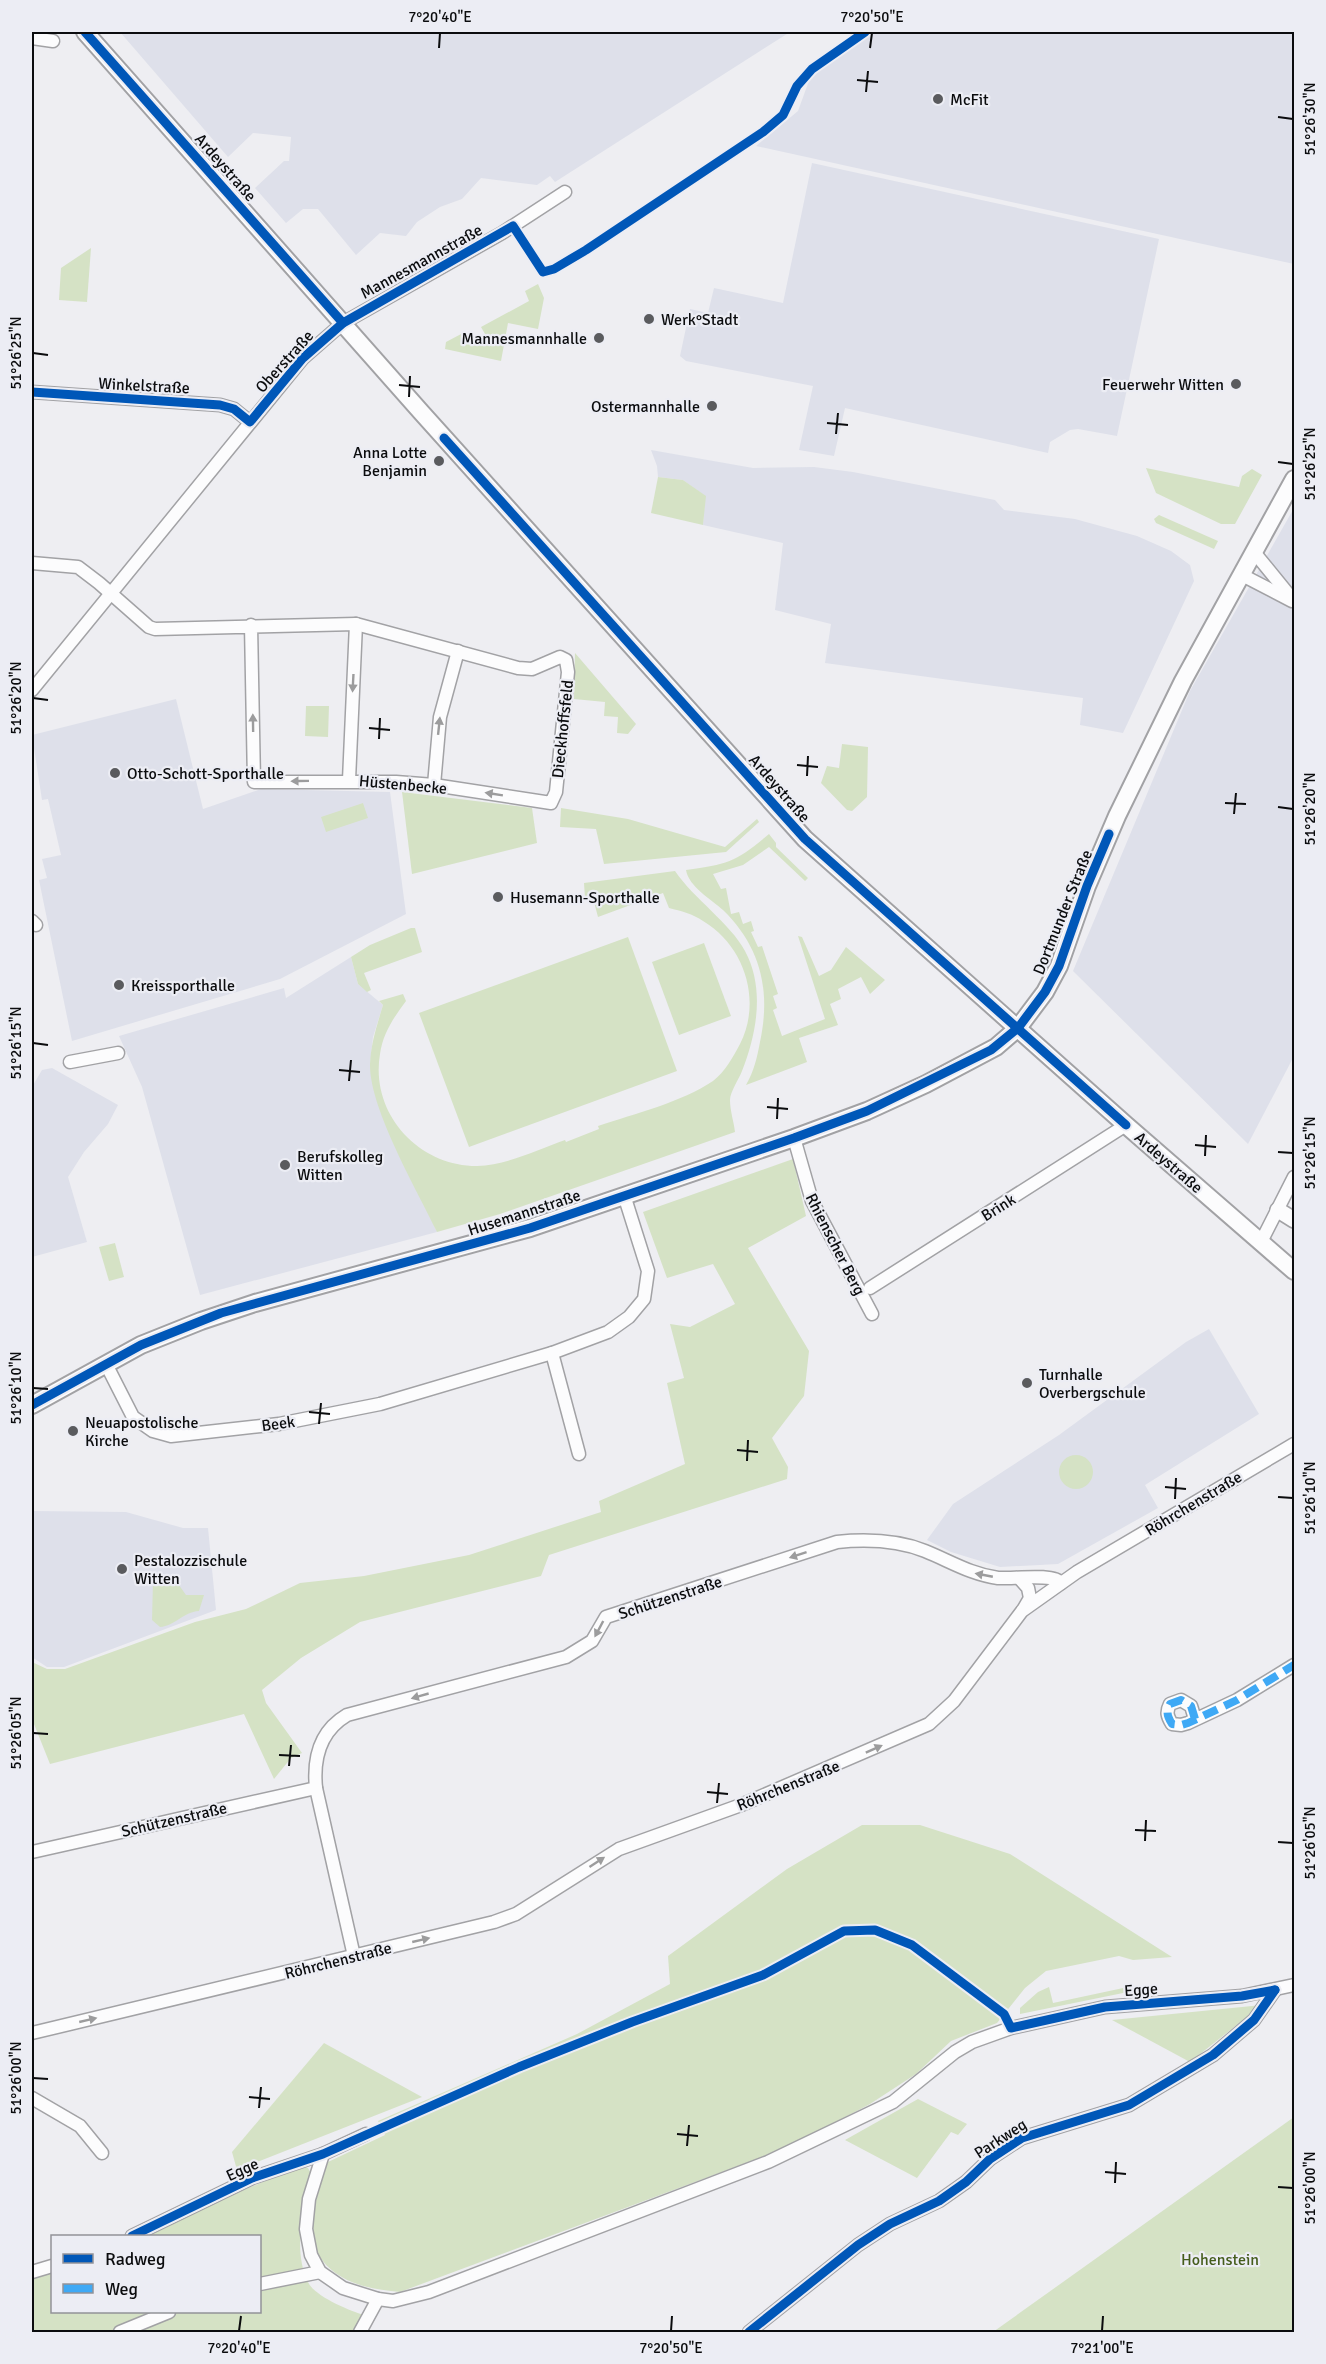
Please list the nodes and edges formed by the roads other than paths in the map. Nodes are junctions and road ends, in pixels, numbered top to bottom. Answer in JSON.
{"nodes":[{"id":1,"x":85,"y":32,"type":"edge"},
{"id":2,"x":32,"y":38,"type":"edge"},
{"id":3,"x":53,"y":41,"type":"dead end"},
{"id":4,"x":565,"y":192,"type":"dead end"},
{"id":5,"x":343,"y":323,"type":"junction"},
{"id":6,"x":32,"y":392,"type":"edge"},
{"id":7,"x":250,"y":422,"type":"junction"},
{"id":8,"x":1294,"y":479,"type":"edge"},
{"id":9,"x":1254,"y":552,"type":"junction"},
{"id":10,"x":32,"y":563,"type":"edge"},
{"id":11,"x":1242,"y":575,"type":"junction"},
{"id":12,"x":110,"y":594,"type":"junction"},
{"id":13,"x":1294,"y":602,"type":"edge"},
{"id":14,"x":356,"y":624,"type":"junction"},
{"id":15,"x":251,"y":625,"type":"junction"},
{"id":16,"x":458,"y":651,"type":"junction"},
{"id":17,"x":32,"y":690,"type":"edge"},
{"id":18,"x":349,"y":780,"type":"junction"},
{"id":19,"x":434,"y":785,"type":"junction"},
{"id":20,"x":551,"y":803,"type":"joint"},
{"id":21,"x":1018,"y":1028,"type":"junction"},
{"id":22,"x":118,"y":1053,"type":"dead end"},
{"id":23,"x":70,"y":1062,"type":"dead end"},
{"id":24,"x":1126,"y":1125,"type":"junction"},
{"id":25,"x":794,"y":1138,"type":"junction"},
{"id":26,"x":1294,"y":1177,"type":"edge"},
{"id":27,"x":624,"y":1195,"type":"junction"},
{"id":28,"x":1278,"y":1210,"type":"junction"},
{"id":29,"x":1294,"y":1220,"type":"edge"},
{"id":30,"x":1261,"y":1242,"type":"junction"},
{"id":31,"x":1294,"y":1270,"type":"edge"},
{"id":32,"x":870,"y":1288,"type":"dead end"},
{"id":33,"x":872,"y":1314,"type":"dead end"},
{"id":34,"x":552,"y":1353,"type":"junction"},
{"id":35,"x":106,"y":1364,"type":"junction"},
{"id":36,"x":32,"y":1405,"type":"edge"},
{"id":37,"x":1294,"y":1444,"type":"edge"},
{"id":38,"x":579,"y":1454,"type":"dead end"},
{"id":39,"x":1020,"y":1579,"type":"junction"},
{"id":40,"x":1061,"y":1583,"type":"junction"},
{"id":41,"x":1022,"y":1611,"type":"junction"},
{"id":42,"x":1294,"y":1665,"type":"edge"},
{"id":43,"x":1195,"y":1719,"type":"dead end"},
{"id":44,"x":316,"y":1788,"type":"junction"},
{"id":45,"x":32,"y":1852,"type":"edge"},
{"id":46,"x":354,"y":1956,"type":"junction"},
{"id":47,"x":1294,"y":1985,"type":"edge"},
{"id":48,"x":1275,"y":1990,"type":"junction"},
{"id":49,"x":32,"y":2033,"type":"edge"},
{"id":50,"x":32,"y":2098,"type":"edge"},
{"id":51,"x":366,"y":2134,"type":"dead end"},
{"id":52,"x":102,"y":2153,"type":"dead end"},
{"id":53,"x":323,"y":2154,"type":"junction"},
{"id":54,"x":134,"y":2235,"type":"edge"},
{"id":55,"x":51,"y":2266,"type":"edge"},
{"id":56,"x":32,"y":2272,"type":"edge"},
{"id":57,"x":320,"y":2272,"type":"junction"},
{"id":58,"x":261,"y":2284,"type":"edge"},
{"id":59,"x":378,"y":2299,"type":"junction"},
{"id":60,"x":167,"y":2313,"type":"edge"},
{"id":61,"x":120,"y":2332,"type":"edge"},
{"id":62,"x":360,"y":2332,"type":"edge"},
{"id":63,"x":749,"y":2332,"type":"edge"}],
"edges":[{"from":1,"to":5,"type":"main road","name":"Ardeystraße"},
{"from":2,"to":3,"type":"street"},
{"from":4,"to":5,"type":"street","name":"Mannesmannstraße"},
{"from":5,"to":7,"type":"street","name":"Oberstraße"},
{"from":5,"to":21,"type":"main road","name":"Ardeystraße"},
{"from":6,"to":7,"type":"street","name":"Winkelstraße"},
{"from":7,"to":12,"type":"street","name":"Oberstraße"},
{"from":8,"to":9,"type":"main road","name":"Dortmunder Straße"},
{"from":9,"to":11,"type":"main road","name":"Dortmunder Straße"},
{"from":9,"to":13,"type":"street"},
{"from":10,"to":12,"type":"street","name":"Dieckhoffsfeld"},
{"from":11,"to":13,"type":"street"},
{"from":11,"to":21,"type":"main road","name":"Dortmunder Straße"},
{"from":12,"to":15,"type":"street","name":"Dieckhoffsfeld"},
{"from":12,"to":17,"type":"street","name":"Oberstraße"},
{"from":14,"to":15,"type":"street","name":"Dieckhoffsfeld"},
{"from":14,"to":16,"type":"street","name":"Dieckhoffsfeld"},
{"from":14,"to":18,"type":"street","one_way":true},
{"from":18,"to":15,"type":"street","name":"Hüstenbecke","one_way":true},
{"from":19,"to":16,"type":"street","one_way":true},
{"from":16,"to":20,"type":"street","name":"Dieckhoffsfeld"},
{"from":18,"to":19,"type":"street","name":"Hüstenbecke"},
{"from":20,"to":19,"type":"street","name":"Hüstenbecke","one_way":true},
{"from":21,"to":24,"type":"main road","name":"Ardeystraße"},
{"from":21,"to":25,"type":"main road","name":"Husemannstraße"},
{"from":22,"to":23,"type":"street"},
{"from":24,"to":30,"type":"main road","name":"Ardeystraße"},
{"from":24,"to":32,"type":"street","name":"Brink"},
{"from":25,"to":27,"type":"main road","name":"Husemannstraße"},
{"from":25,"to":33,"type":"street","name":"Rhienscher Berg"},
{"from":26,"to":28,"type":"street"},
{"from":27,"to":34,"type":"street","name":"Beek"},
{"from":27,"to":35,"type":"main road","name":"Husemannstraße"},
{"from":28,"to":29,"type":"street"},
{"from":28,"to":30,"type":"street"},
{"from":30,"to":31,"type":"main road","name":"Ardeystraße"},
{"from":34,"to":35,"type":"street","name":"Beek"},
{"from":34,"to":38,"type":"street"},
{"from":35,"to":36,"type":"main road","name":"Husemannstraße"},
{"from":37,"to":40,"type":"street","name":"Röhrchenstraße"},
{"from":39,"to":40,"type":"street","name":"Schützenstraße"},
{"from":39,"to":41,"type":"street"},
{"from":39,"to":44,"type":"street","name":"Schützenstraße","one_way":true},
{"from":40,"to":41,"type":"street","name":"Röhrchenstraße"},
{"from":46,"to":41,"type":"street","name":"Röhrchenstraße","one_way":true},
{"from":42,"to":43,"type":"street"},
{"from":44,"to":45,"type":"street","name":"Schützenstraße"},
{"from":44,"to":46,"type":"street","name":"Schützenstraße"},
{"from":49,"to":46,"type":"street","name":"Röhrchenstraße","one_way":true},
{"from":47,"to":48,"type":"street","name":"Egge"},
{"from":48,"to":59,"type":"street","name":"Egge"},
{"from":48,"to":63,"type":"street","name":"Parkweg"},
{"from":50,"to":52,"type":"street"},
{"from":51,"to":53,"type":"street","name":"Egge"},
{"from":53,"to":54,"type":"street","name":"Egge"},
{"from":53,"to":57,"type":"street"},
{"from":55,"to":56,"type":"street"},
{"from":57,"to":58,"type":"street"},
{"from":57,"to":59,"type":"street","name":"Egge"},
{"from":59,"to":62,"type":"street"},
{"from":60,"to":61,"type":"street"}]}
